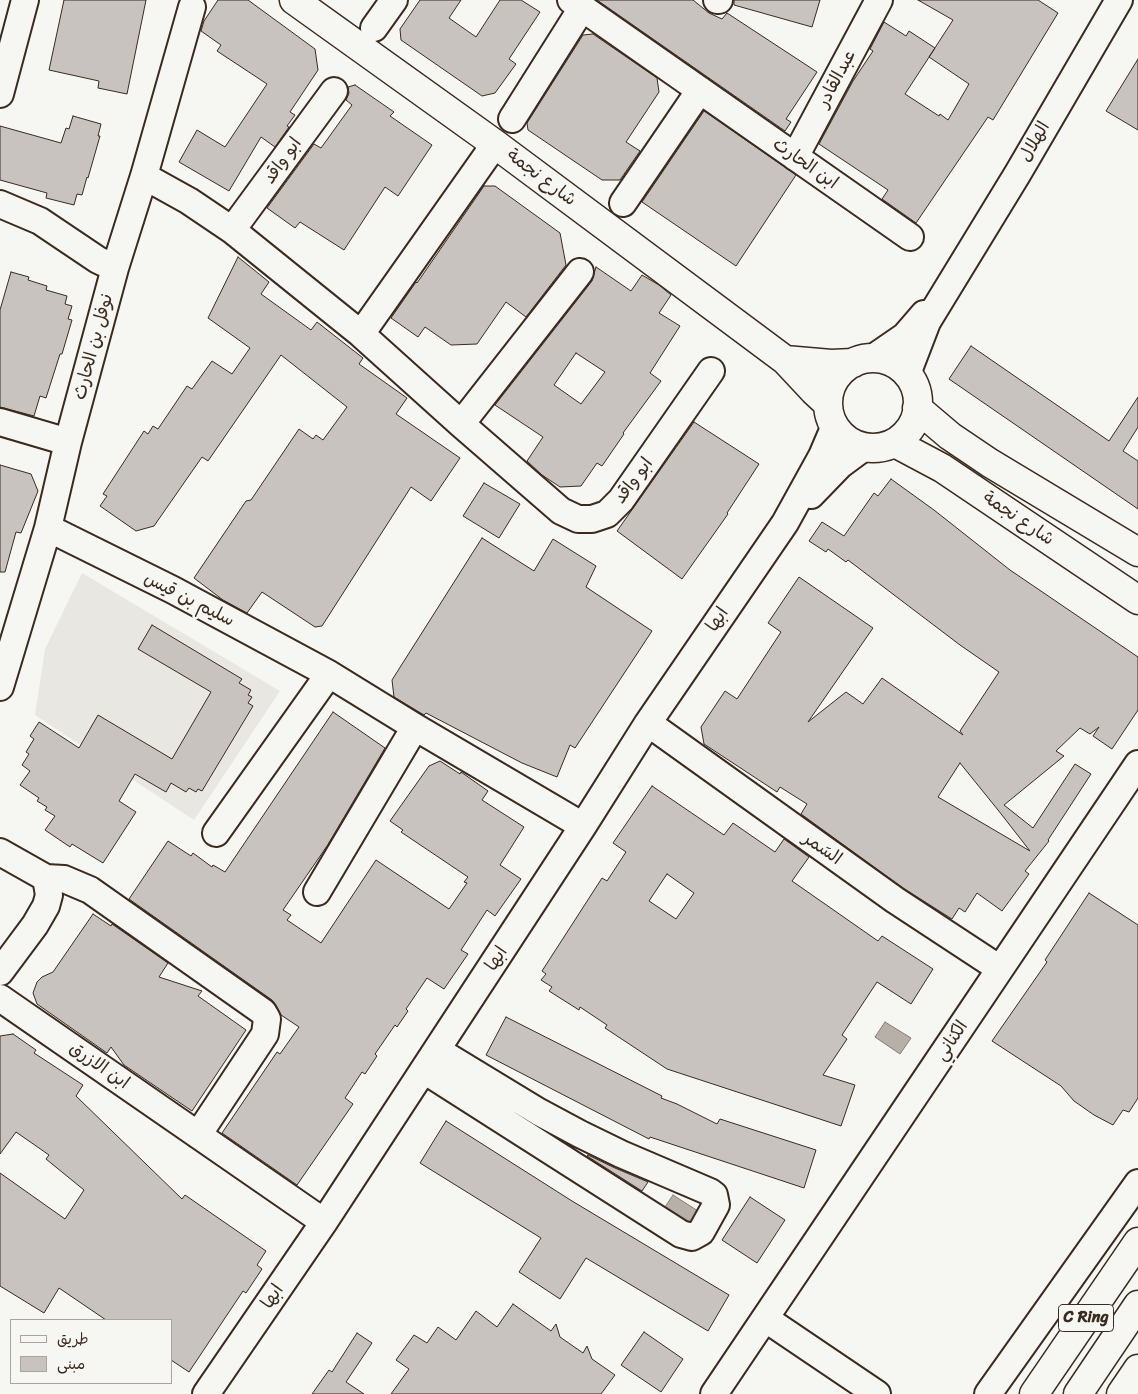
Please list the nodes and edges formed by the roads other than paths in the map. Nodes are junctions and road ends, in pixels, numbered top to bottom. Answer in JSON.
{"nodes":[{"id":1,"x":25,"y":0,"type":"edge"},
{"id":2,"x":294,"y":0,"type":"edge"},
{"id":3,"x":394,"y":0,"type":"edge"},
{"id":4,"x":879,"y":0,"type":"edge"},
{"id":5,"x":1118,"y":0,"type":"edge"},
{"id":6,"x":576,"y":4,"type":"edge"},
{"id":7,"x":192,"y":7,"type":"dead end"},
{"id":8,"x":374,"y":28,"type":"dead end"},
{"id":9,"x":4,"y":66,"type":"edge"},
{"id":10,"x":700,"y":90,"type":"junction"},
{"id":11,"x":334,"y":91,"type":"dead end"},
{"id":12,"x":0,"y":94,"type":"edge"},
{"id":13,"x":512,"y":119,"type":"dead end"},
{"id":14,"x":494,"y":144,"type":"junction"},
{"id":15,"x":795,"y":157,"type":"junction"},
{"id":16,"x":144,"y":176,"type":"junction"},
{"id":17,"x":623,"y":203,"type":"dead end"},
{"id":18,"x":0,"y":204,"type":"edge"},
{"id":19,"x":232,"y":230,"type":"junction"},
{"id":20,"x":910,"y":237,"type":"dead end"},
{"id":21,"x":115,"y":268,"type":"junction"},
{"id":22,"x":580,"y":272,"type":"dead end"},
{"id":23,"x":951,"y":284,"type":"junction"},
{"id":24,"x":361,"y":334,"type":"junction"},
{"id":25,"x":785,"y":360,"type":"junction"},
{"id":26,"x":863,"y":361,"type":"junction"},
{"id":27,"x":711,"y":371,"type":"dead end"},
{"id":28,"x":907,"y":374,"type":"junction"},
{"id":29,"x":918,"y":408,"type":"junction"},
{"id":30,"x":831,"y":415,"type":"junction"},
{"id":31,"x":0,"y":422,"type":"edge"},
{"id":32,"x":461,"y":424,"type":"junction"},
{"id":33,"x":68,"y":442,"type":"junction"},
{"id":34,"x":894,"y":443,"type":"junction"},
{"id":35,"x":863,"y":448,"type":"junction"},
{"id":36,"x":785,"y":523,"type":"junction"},
{"id":37,"x":48,"y":528,"type":"junction"},
{"id":38,"x":1138,"y":552,"type":"edge"},
{"id":39,"x":1138,"y":600,"type":"edge"},
{"id":40,"x":330,"y":674,"type":"junction"},
{"id":41,"x":0,"y":688,"type":"edge"},
{"id":42,"x":648,"y":723,"type":"junction"},
{"id":43,"x":415,"y":727,"type":"junction"},
{"id":44,"x":1138,"y":764,"type":"edge"},
{"id":45,"x":584,"y":826,"type":"junction"},
{"id":46,"x":216,"y":833,"type":"dead end"},
{"id":47,"x":0,"y":852,"type":"edge"},
{"id":48,"x":46,"y":878,"type":"junction"},
{"id":49,"x":318,"y":892,"type":"dead end"},
{"id":50,"x":1000,"y":969,"type":"junction"},
{"id":51,"x":0,"y":972,"type":"edge"},
{"id":52,"x":0,"y":998,"type":"edge"},
{"id":53,"x":430,"y":1060,"type":"junction"},
{"id":54,"x":504,"y":1090,"type":"junction"},
{"id":55,"x":490,"y":1113,"type":"junction"},
{"id":56,"x":198,"y":1135,"type":"junction"},
{"id":57,"x":1138,"y":1183,"type":"edge"},
{"id":58,"x":324,"y":1222,"type":"junction"},
{"id":59,"x":1138,"y":1242,"type":"edge"},
{"id":60,"x":1138,"y":1305,"type":"edge"},
{"id":61,"x":766,"y":1318,"type":"junction"},
{"id":62,"x":1138,"y":1368,"type":"edge"},
{"id":63,"x":206,"y":1394,"type":"edge"},
{"id":64,"x":714,"y":1394,"type":"edge"},
{"id":65,"x":877,"y":1394,"type":"edge"},
{"id":66,"x":988,"y":1394,"type":"edge"},
{"id":67,"x":1034,"y":1394,"type":"edge"},
{"id":68,"x":1078,"y":1394,"type":"edge"},
{"id":69,"x":1120,"y":1394,"type":"edge"}],
"edges":[{"from":1,"to":9,"type":"street"},
{"from":2,"to":14,"type":"main road","name":"شارع نجمة"},
{"from":3,"to":8,"type":"street"},
{"from":4,"to":15,"type":"street","name":"عبدالقادر"},
{"from":5,"to":23,"type":"street","name":"الهلال"},
{"from":6,"to":10,"type":"street","name":"ابن الحارث"},
{"from":6,"to":13,"type":"street","name":"ابن الحارث"},
{"from":7,"to":16,"type":"street","name":"نوفل بن الحارث"},
{"from":9,"to":12,"type":"street"},
{"from":10,"to":15,"type":"street","name":"ابن الحارث"},
{"from":10,"to":17,"type":"street"},
{"from":11,"to":19,"type":"street","name":"ابو واقد"},
{"from":14,"to":24,"type":"street"},
{"from":14,"to":25,"type":"main road","name":"شارع نجمة"},
{"from":15,"to":20,"type":"street","name":"ابن الحارث"},
{"from":16,"to":19,"type":"street","name":"ابو واقد"},
{"from":16,"to":21,"type":"street","name":"نوفل بن الحارث"},
{"from":18,"to":21,"type":"street"},
{"from":19,"to":24,"type":"street","name":"ابو واقد"},
{"from":21,"to":33,"type":"street","name":"نوفل بن الحارث"},
{"from":22,"to":32,"type":"street"},
{"from":23,"to":26,"type":"street","name":"الهلال"},
{"from":23,"to":28,"type":"street","name":"الهلال"},
{"from":24,"to":32,"type":"street","name":"ابو واقد"},
{"from":25,"to":26,"type":"main road"},
{"from":25,"to":30,"type":"main road","name":"شارع نجمة"},
{"from":26,"to":28,"type":"main road"},
{"from":26,"to":30,"type":"main road"},
{"from":27,"to":32,"type":"street","name":"ابو واقد"},
{"from":28,"to":29,"type":"main road"},
{"from":29,"to":34,"type":"main road"},
{"from":29,"to":38,"type":"main road","name":"شارع نجمة"},
{"from":30,"to":35,"type":"main road"},
{"from":30,"to":36,"type":"street","name":"ابها"},
{"from":31,"to":33,"type":"street"},
{"from":33,"to":37,"type":"street","name":"نوفل بن الحارث"},
{"from":34,"to":35,"type":"main road"},
{"from":34,"to":39,"type":"main road","name":"شارع نجمة"},
{"from":35,"to":36,"type":"street","name":"ابها"},
{"from":36,"to":42,"type":"street","name":"ابها"},
{"from":37,"to":40,"type":"street","name":"سليم بن قيس"},
{"from":37,"to":41,"type":"street","name":"نوفل بن الحارث"},
{"from":40,"to":43,"type":"street","name":"سليم بن قيس"},
{"from":40,"to":46,"type":"street"},
{"from":42,"to":45,"type":"street","name":"ابها"},
{"from":42,"to":50,"type":"street","name":"السَمر"},
{"from":43,"to":45,"type":"street","name":"سليم بن قيس"},
{"from":43,"to":49,"type":"street"},
{"from":44,"to":50,"type":"street","name":"الكناني"},
{"from":45,"to":53,"type":"street","name":"ابها"},
{"from":47,"to":48,"type":"street"},
{"from":48,"to":51,"type":"street"},
{"from":48,"to":56,"type":"street"},
{"from":50,"to":61,"type":"street","name":"الكناني"},
{"from":52,"to":56,"type":"street","name":"ابن الازرق"},
{"from":53,"to":54,"type":"street"},
{"from":53,"to":55,"type":"street"},
{"from":53,"to":58,"type":"street","name":"ابها"},
{"from":54,"to":55,"type":"street"},
{"from":54,"to":55,"type":"street"},
{"from":56,"to":58,"type":"street","name":"ابن الازرق"},
{"from":57,"to":66,"type":"street"},
{"from":58,"to":63,"type":"street","name":"ابها"},
{"from":59,"to":67,"type":"main road","number":"C Ring"},
{"from":60,"to":68,"type":"main road"},
{"from":61,"to":64,"type":"street","name":"الكناني"},
{"from":61,"to":65,"type":"street"},
{"from":62,"to":69,"type":"main road"}]}
